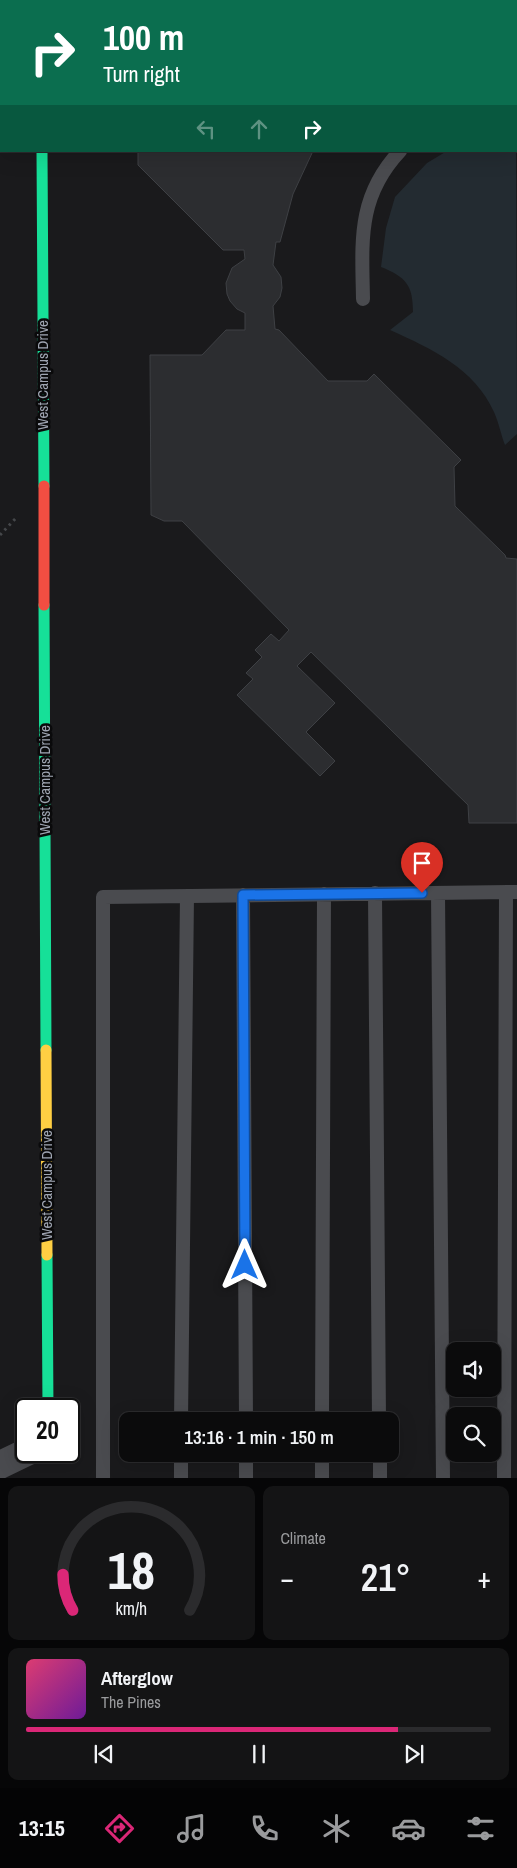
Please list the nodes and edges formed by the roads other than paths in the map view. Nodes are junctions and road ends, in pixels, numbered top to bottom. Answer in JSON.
{"nodes":[{"id":1,"x":42,"y":152,"type":"edge"},
{"id":2,"x":399,"y":152,"type":"edge"},
{"id":3,"x":363,"y":299,"type":"dead end"},
{"id":4,"x":511,"y":892,"type":"edge"},
{"id":5,"x":375,"y":893,"type":"junction"},
{"id":6,"x":438,"y":893,"type":"junction"},
{"id":7,"x":324,"y":894,"type":"junction"},
{"id":8,"x":243,"y":895,"type":"junction"},
{"id":9,"x":187,"y":896,"type":"junction"},
{"id":10,"x":48,"y":1398,"type":"edge"},
{"id":11,"x":181,"y":1412,"type":"edge"},
{"id":12,"x":246,"y":1412,"type":"edge"},
{"id":13,"x":322,"y":1412,"type":"edge"},
{"id":14,"x":379,"y":1412,"type":"edge"},
{"id":15,"x":15,"y":1458,"type":"edge"},
{"id":16,"x":181,"y":1462,"type":"edge"},
{"id":17,"x":246,"y":1462,"type":"edge"},
{"id":18,"x":322,"y":1462,"type":"edge"},
{"id":19,"x":380,"y":1462,"type":"edge"},
{"id":20,"x":0,"y":1465,"type":"edge"},
{"id":21,"x":103,"y":1478,"type":"edge"},
{"id":22,"x":181,"y":1478,"type":"edge"},
{"id":23,"x":246,"y":1478,"type":"edge"},
{"id":24,"x":322,"y":1478,"type":"edge"},
{"id":25,"x":380,"y":1478,"type":"edge"},
{"id":26,"x":443,"y":1478,"type":"edge"},
{"id":27,"x":504,"y":1478,"type":"edge"}],
"edges":[{"from":1,"to":10,"type":"street","name":"West Campus Drive"},
{"from":2,"to":3,"type":"lane"},
{"from":4,"to":6,"type":"lane"},
{"from":4,"to":27,"type":"lane"},
{"from":5,"to":6,"type":"lane"},
{"from":5,"to":7,"type":"lane"},
{"from":5,"to":14,"type":"lane"},
{"from":6,"to":26,"type":"lane"},
{"from":7,"to":8,"type":"lane"},
{"from":7,"to":13,"type":"lane"},
{"from":8,"to":9,"type":"lane"},
{"from":8,"to":12,"type":"lane"},
{"from":9,"to":11,"type":"lane"},
{"from":9,"to":21,"type":"lane"},
{"from":15,"to":20,"type":"street"},
{"from":16,"to":22,"type":"lane"},
{"from":17,"to":23,"type":"lane"},
{"from":18,"to":24,"type":"lane"},
{"from":19,"to":25,"type":"lane"}]}
